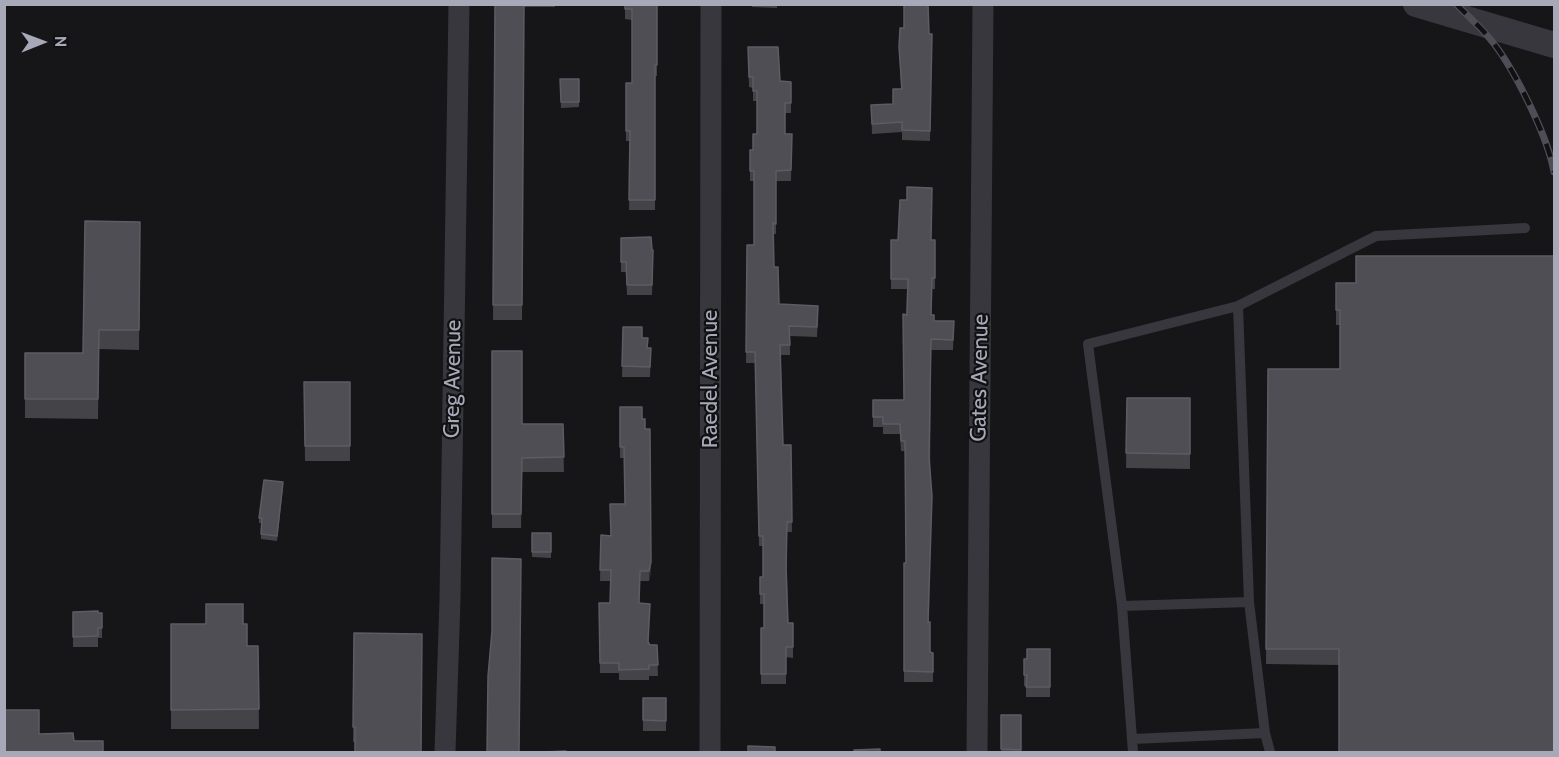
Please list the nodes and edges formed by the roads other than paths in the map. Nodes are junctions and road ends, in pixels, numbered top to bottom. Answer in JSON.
{"nodes":[{"id":1,"x":459,"y":4,"type":"edge"},
{"id":2,"x":711,"y":4,"type":"edge"},
{"id":3,"x":984,"y":4,"type":"edge"},
{"id":4,"x":1416,"y":4,"type":"edge"},
{"id":5,"x":1554,"y":45,"type":"edge"},
{"id":6,"x":1525,"y":228,"type":"dead end"},
{"id":7,"x":1238,"y":306,"type":"junction"},
{"id":8,"x":1249,"y":602,"type":"junction"},
{"id":9,"x":1122,"y":606,"type":"junction"},
{"id":10,"x":1265,"y":732,"type":"junction"},
{"id":11,"x":1133,"y":739,"type":"junction"},
{"id":12,"x":445,"y":753,"type":"edge"},
{"id":13,"x":710,"y":753,"type":"edge"},
{"id":14,"x":977,"y":753,"type":"edge"},
{"id":15,"x":1133,"y":753,"type":"edge"},
{"id":16,"x":1270,"y":753,"type":"edge"}],
"edges":[{"from":1,"to":12,"type":"street","name":"Greg Avenue"},
{"from":2,"to":13,"type":"street","name":"Raedel Avenue"},
{"from":3,"to":14,"type":"street","name":"Gates Avenue"},
{"from":4,"to":5,"type":"street"},
{"from":6,"to":7,"type":"lane"},
{"from":7,"to":8,"type":"lane"},
{"from":7,"to":9,"type":"lane"},
{"from":8,"to":9,"type":"lane"},
{"from":8,"to":10,"type":"lane"},
{"from":9,"to":11,"type":"lane"},
{"from":10,"to":11,"type":"lane"},
{"from":10,"to":16,"type":"lane"},
{"from":11,"to":15,"type":"lane"}]}
